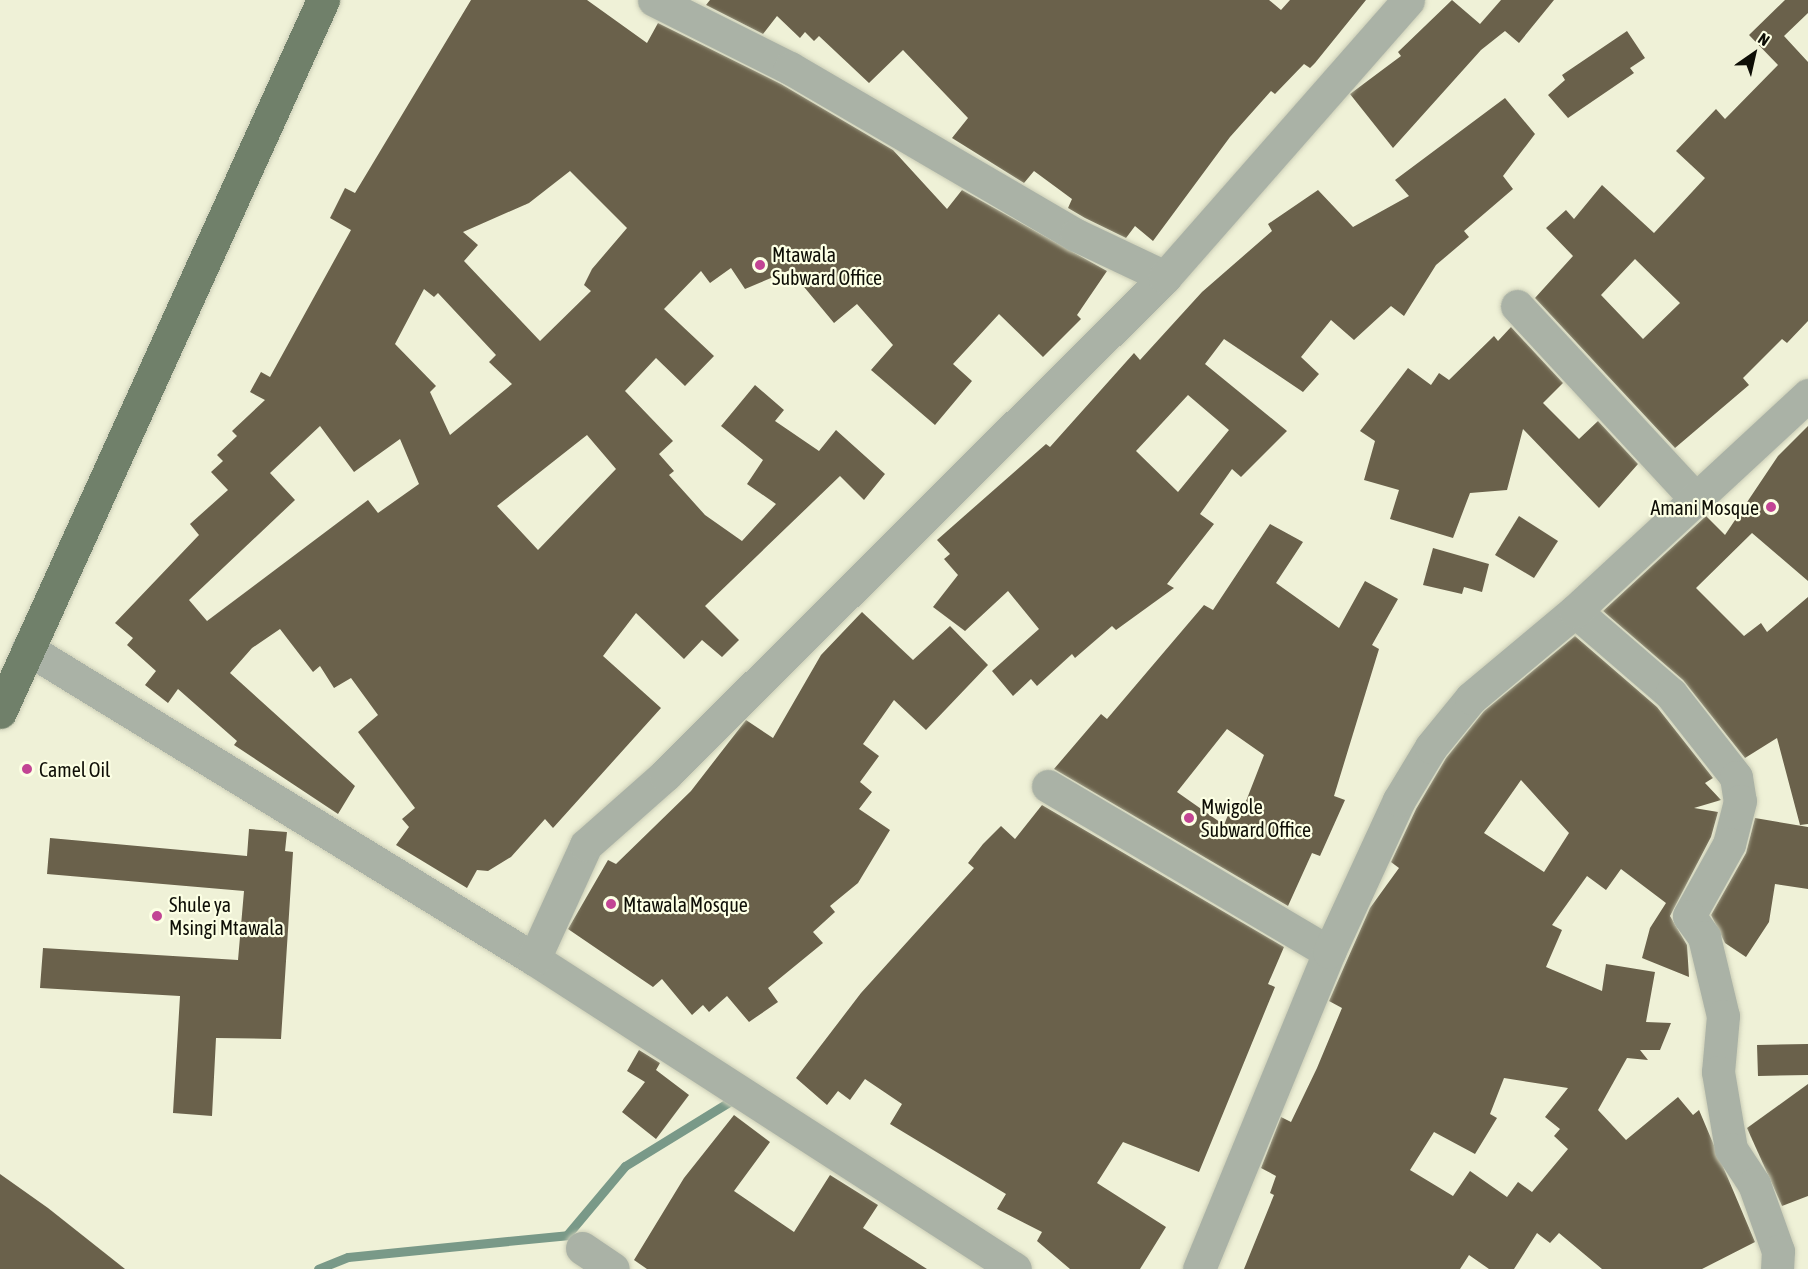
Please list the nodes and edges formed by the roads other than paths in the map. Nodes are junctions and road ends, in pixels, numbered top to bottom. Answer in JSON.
{"nodes":[{"id":1,"x":323,"y":0,"type":"edge"},
{"id":2,"x":654,"y":0,"type":"edge"},
{"id":3,"x":1408,"y":0,"type":"edge"},
{"id":4,"x":1165,"y":277,"type":"junction"},
{"id":5,"x":1517,"y":306,"type":"dead end"},
{"id":6,"x":1808,"y":395,"type":"edge"},
{"id":7,"x":1696,"y":499,"type":"junction"},
{"id":8,"x":1575,"y":611,"type":"junction"},
{"id":9,"x":28,"y":649,"type":"junction"},
{"id":10,"x":0,"y":712,"type":"edge"},
{"id":11,"x":1048,"y":786,"type":"dead end"},
{"id":12,"x":1329,"y":952,"type":"junction"},
{"id":13,"x":534,"y":959,"type":"junction"},
{"id":14,"x":582,"y":1248,"type":"dead end"},
{"id":15,"x":613,"y":1269,"type":"edge"},
{"id":16,"x":1015,"y":1269,"type":"edge"},
{"id":17,"x":1199,"y":1269,"type":"edge"},
{"id":18,"x":1777,"y":1269,"type":"edge"}],
"edges":[{"from":1,"to":9,"type":"main road"},
{"from":2,"to":4,"type":"street"},
{"from":3,"to":4,"type":"street"},
{"from":4,"to":13,"type":"street"},
{"from":5,"to":7,"type":"street"},
{"from":6,"to":7,"type":"street"},
{"from":7,"to":8,"type":"street"},
{"from":8,"to":12,"type":"street"},
{"from":8,"to":18,"type":"street"},
{"from":9,"to":10,"type":"main road"},
{"from":9,"to":13,"type":"street"},
{"from":11,"to":12,"type":"street"},
{"from":12,"to":17,"type":"street"},
{"from":13,"to":16,"type":"street"},
{"from":14,"to":15,"type":"street"}]}
